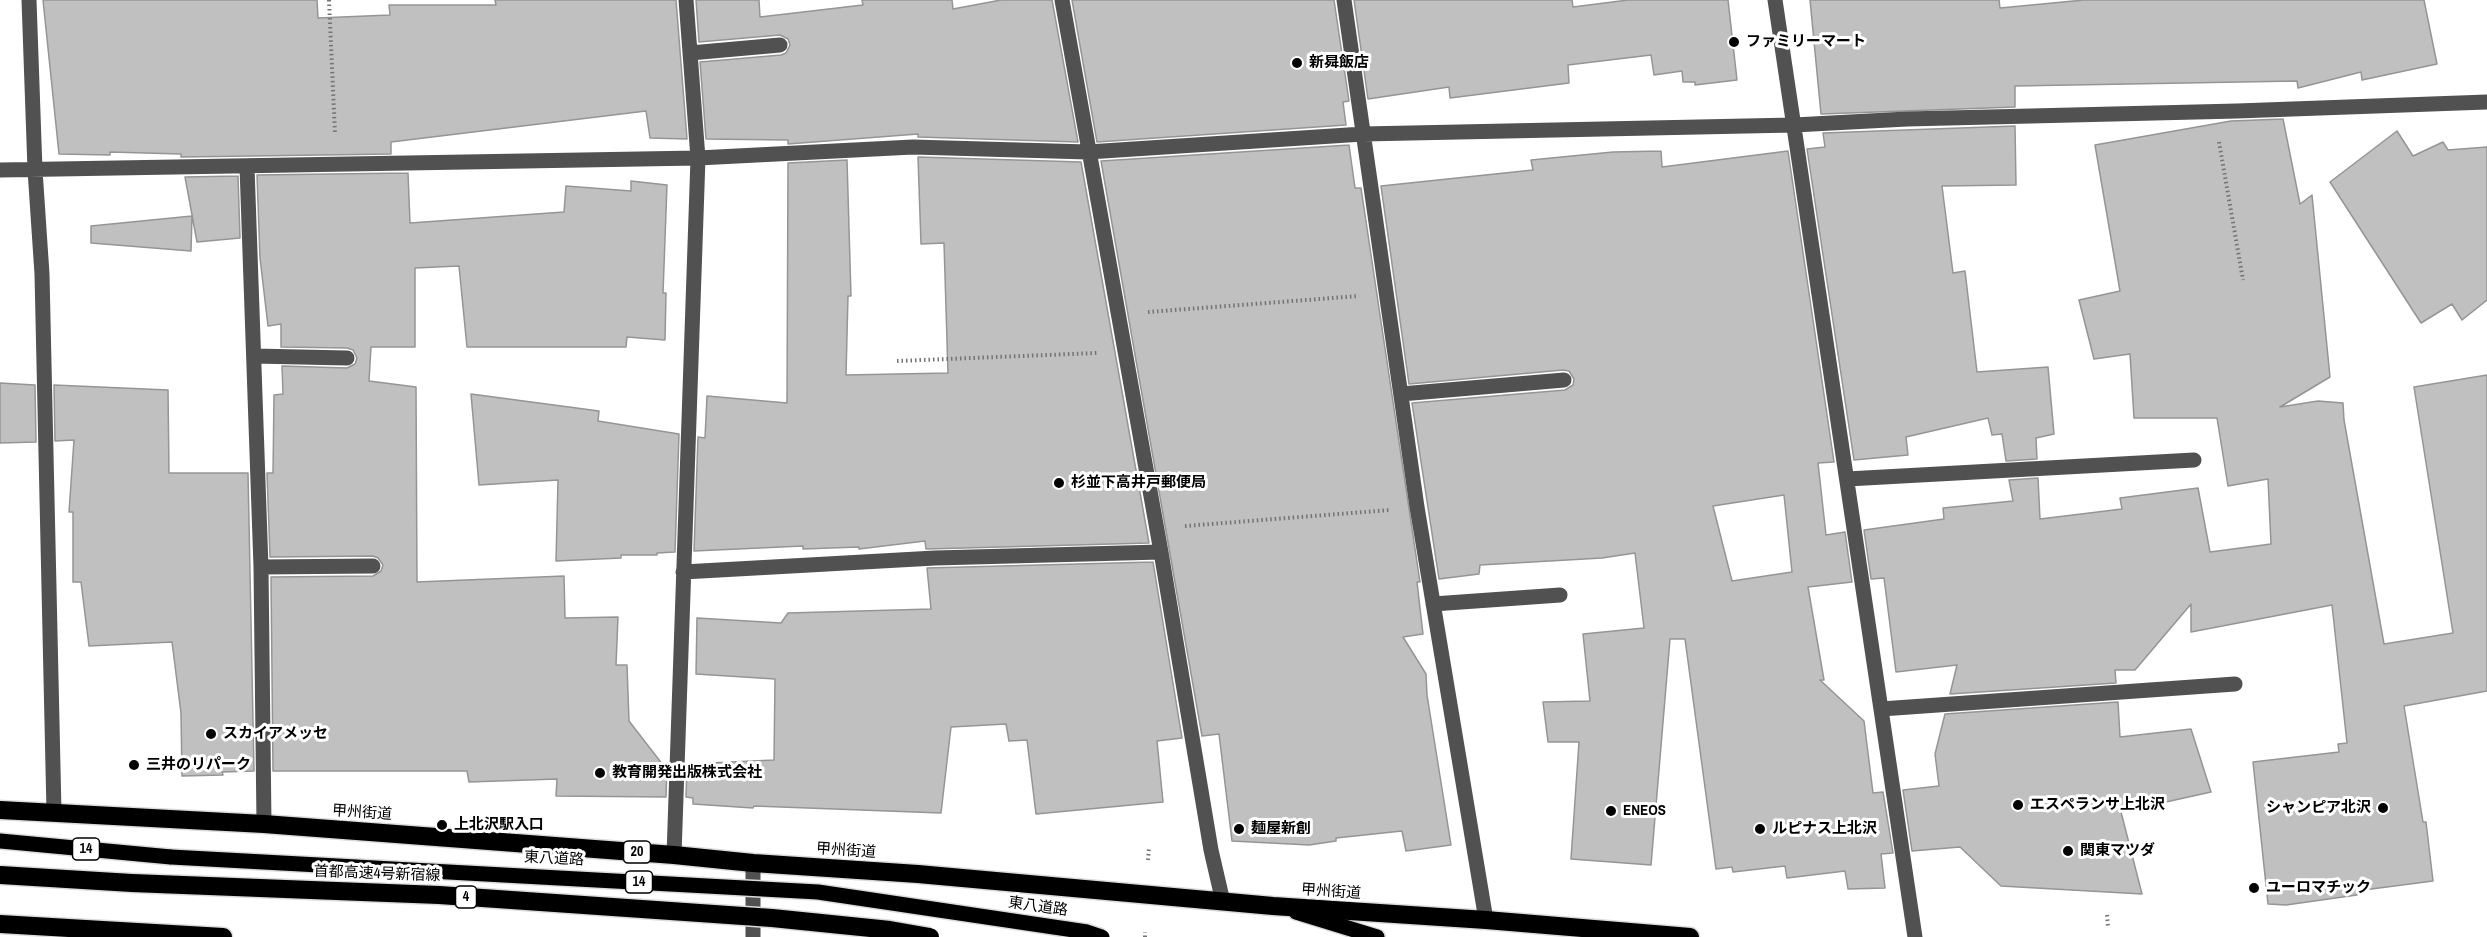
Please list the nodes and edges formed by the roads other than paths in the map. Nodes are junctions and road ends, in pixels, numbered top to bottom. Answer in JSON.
{"nodes":[{"id":1,"x":29,"y":0,"type":"edge"},
{"id":2,"x":686,"y":0,"type":"edge"},
{"id":3,"x":1062,"y":0,"type":"edge"},
{"id":4,"x":1344,"y":0,"type":"edge"},
{"id":5,"x":1775,"y":0,"type":"edge"},
{"id":6,"x":780,"y":45,"type":"dead end"},
{"id":7,"x":690,"y":53,"type":"junction"},
{"id":8,"x":2487,"y":102,"type":"edge"},
{"id":9,"x":1794,"y":125,"type":"junction"},
{"id":10,"x":1364,"y":134,"type":"junction"},
{"id":11,"x":1088,"y":152,"type":"junction"},
{"id":12,"x":698,"y":158,"type":"junction"},
{"id":13,"x":247,"y":167,"type":"junction"},
{"id":14,"x":0,"y":170,"type":"edge"},
{"id":15,"x":35,"y":170,"type":"junction"},
{"id":16,"x":254,"y":356,"type":"junction"},
{"id":17,"x":347,"y":358,"type":"dead end"},
{"id":18,"x":1564,"y":380,"type":"dead end"},
{"id":19,"x":1401,"y":394,"type":"junction"},
{"id":20,"x":2194,"y":460,"type":"dead end"},
{"id":21,"x":1847,"y":479,"type":"junction"},
{"id":22,"x":1161,"y":552,"type":"junction"},
{"id":23,"x":373,"y":566,"type":"dead end"},
{"id":24,"x":261,"y":567,"type":"junction"},
{"id":25,"x":683,"y":572,"type":"junction"},
{"id":26,"x":1560,"y":595,"type":"dead end"},
{"id":27,"x":1433,"y":604,"type":"junction"},
{"id":28,"x":2235,"y":684,"type":"dead end"},
{"id":29,"x":1881,"y":709,"type":"junction"},
{"id":30,"x":0,"y":810,"type":"edge"},
{"id":31,"x":54,"y":812,"type":"junction"},
{"id":32,"x":264,"y":824,"type":"junction"},
{"id":33,"x":0,"y":841,"type":"edge"},
{"id":34,"x":674,"y":855,"type":"junction"},
{"id":35,"x":753,"y":863,"type":"junction"},
{"id":36,"x":0,"y":875,"type":"edge"},
{"id":37,"x":1223,"y":902,"type":"junction"},
{"id":38,"x":1273,"y":906,"type":"junction"},
{"id":39,"x":1486,"y":920,"type":"junction"},
{"id":40,"x":0,"y":924,"type":"edge"},
{"id":41,"x":223,"y":937,"type":"edge"},
{"id":42,"x":753,"y":937,"type":"edge"},
{"id":43,"x":930,"y":937,"type":"edge"},
{"id":44,"x":1102,"y":937,"type":"edge"},
{"id":45,"x":1377,"y":937,"type":"edge"},
{"id":46,"x":1690,"y":937,"type":"edge"},
{"id":47,"x":1915,"y":937,"type":"edge"}],
"edges":[{"from":1,"to":15,"type":"street"},
{"from":2,"to":7,"type":"street"},
{"from":3,"to":11,"type":"street"},
{"from":4,"to":10,"type":"street"},
{"from":5,"to":9,"type":"street"},
{"from":6,"to":7,"type":"street"},
{"from":7,"to":12,"type":"street"},
{"from":8,"to":9,"type":"street"},
{"from":9,"to":10,"type":"street"},
{"from":9,"to":21,"type":"street"},
{"from":10,"to":11,"type":"street"},
{"from":10,"to":19,"type":"street"},
{"from":11,"to":12,"type":"street"},
{"from":11,"to":22,"type":"street"},
{"from":12,"to":13,"type":"street"},
{"from":12,"to":25,"type":"street"},
{"from":13,"to":15,"type":"street"},
{"from":13,"to":16,"type":"street"},
{"from":14,"to":15,"type":"street"},
{"from":15,"to":31,"type":"street"},
{"from":16,"to":17,"type":"street"},
{"from":16,"to":24,"type":"street"},
{"from":18,"to":19,"type":"street"},
{"from":19,"to":27,"type":"street"},
{"from":20,"to":21,"type":"street"},
{"from":21,"to":29,"type":"street"},
{"from":22,"to":25,"type":"street"},
{"from":22,"to":37,"type":"street"},
{"from":23,"to":24,"type":"street"},
{"from":24,"to":32,"type":"street"},
{"from":25,"to":34,"type":"street"},
{"from":26,"to":27,"type":"street"},
{"from":27,"to":39,"type":"street"},
{"from":28,"to":29,"type":"street"},
{"from":29,"to":47,"type":"street"},
{"from":30,"to":31,"type":"highway","name":"甲州街道","number":"20"},
{"from":31,"to":32,"type":"highway","name":"甲州街道","number":"20"},
{"from":32,"to":34,"type":"highway","name":"甲州街道","number":"20"},
{"from":33,"to":44,"type":"main road","name":"東八道路","number":"14","bridge":true},
{"from":34,"to":35,"type":"highway","name":"甲州街道","number":"20"},
{"from":35,"to":37,"type":"highway","name":"甲州街道","number":"20"},
{"from":35,"to":42,"type":"street"},
{"from":36,"to":43,"type":"highway","name":"首都高速4号新宿線","number":"4","bridge":true},
{"from":37,"to":38,"type":"highway","name":"甲州街道","number":"20"},
{"from":38,"to":39,"type":"highway","name":"甲州街道","number":"20"},
{"from":38,"to":45,"type":"main road"},
{"from":39,"to":46,"type":"highway","name":"甲州街道","number":"20"},
{"from":40,"to":41,"type":"highway"}]}
